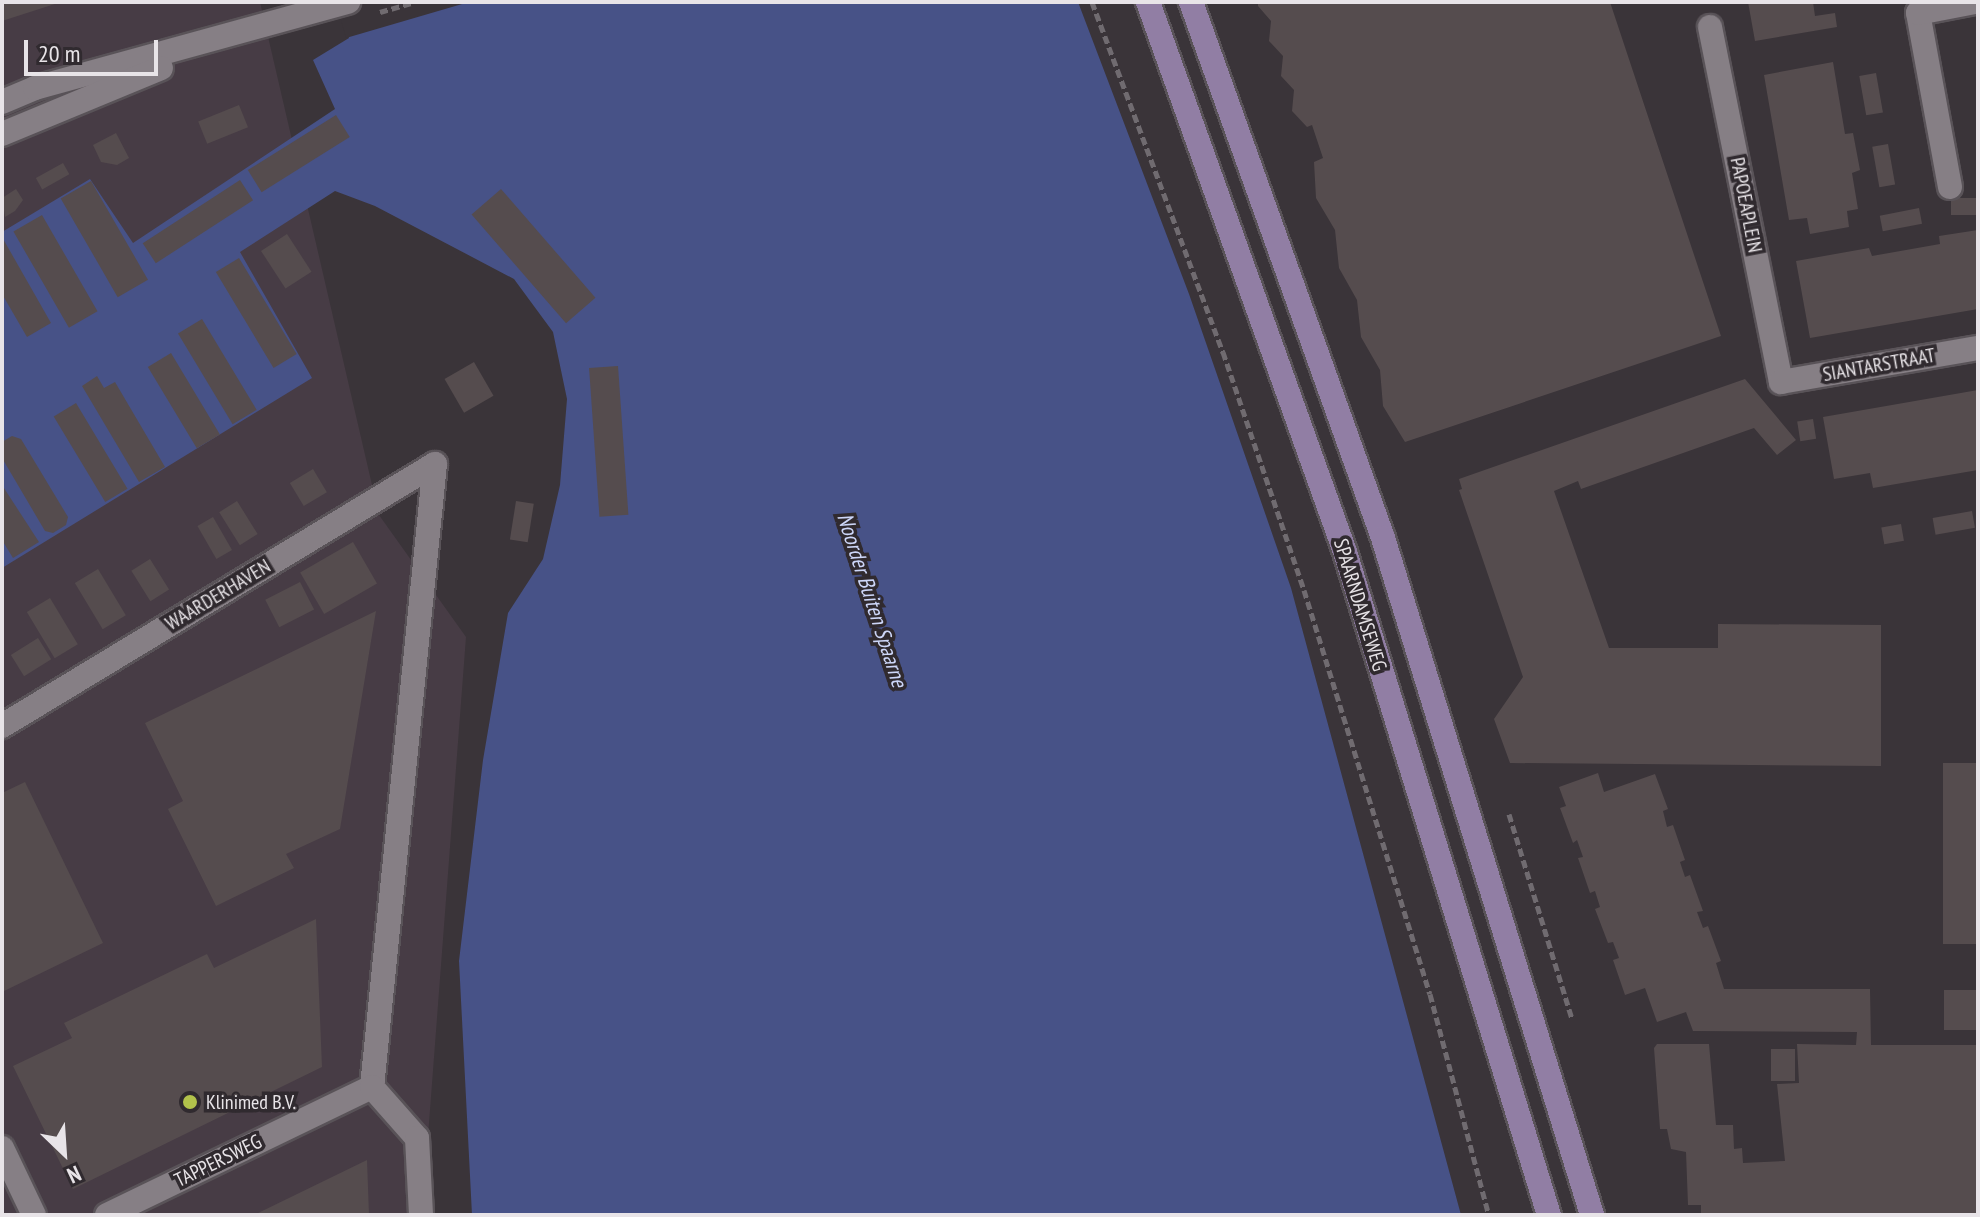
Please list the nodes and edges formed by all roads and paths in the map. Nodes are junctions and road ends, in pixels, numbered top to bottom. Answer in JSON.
{"nodes":[{"id":1,"x":1092,"y":2,"type":"edge"},
{"id":2,"x":1148,"y":2,"type":"edge"},
{"id":3,"x":1191,"y":2,"type":"edge"},
{"id":4,"x":1975,"y":2,"type":"edge"},
{"id":5,"x":342,"y":4,"type":"edge"},
{"id":6,"x":267,"y":25,"type":"junction"},
{"id":7,"x":1710,"y":27,"type":"dead end"},
{"id":8,"x":2,"y":102,"type":"edge"},
{"id":9,"x":2,"y":134,"type":"edge"},
{"id":10,"x":1950,"y":187,"type":"dead end"},
{"id":11,"x":1978,"y":348,"type":"edge"},
{"id":12,"x":1781,"y":382,"type":"joint"},
{"id":13,"x":2,"y":726,"type":"edge"},
{"id":14,"x":372,"y":1087,"type":"junction"},
{"id":15,"x":2,"y":1148,"type":"edge"},
{"id":16,"x":34,"y":1215,"type":"edge"},
{"id":17,"x":107,"y":1215,"type":"edge"},
{"id":18,"x":421,"y":1215,"type":"edge"},
{"id":19,"x":1489,"y":1215,"type":"edge"},
{"id":20,"x":1549,"y":1215,"type":"edge"},
{"id":21,"x":1592,"y":1215,"type":"edge"}],
"edges":[{"from":1,"to":19,"type":"path"},
{"from":2,"to":20,"type":"main road","name":"SPAARNDAMSEWEG"},
{"from":3,"to":21,"type":"main road","name":"SPAARNDAMSEWEG"},
{"from":4,"to":10,"type":"street"},
{"from":5,"to":6,"type":"street"},
{"from":6,"to":8,"type":"street"},
{"from":6,"to":9,"type":"street"},
{"from":7,"to":12,"type":"street","name":"PAPOEAPLEIN"},
{"from":11,"to":12,"type":"street","name":"SIANTARSTRAAT"},
{"from":13,"to":14,"type":"street","name":"WAARDERHAVEN"},
{"from":14,"to":17,"type":"street","name":"TAPPERSWEG"},
{"from":14,"to":18,"type":"street"},
{"from":15,"to":16,"type":"street"}]}
